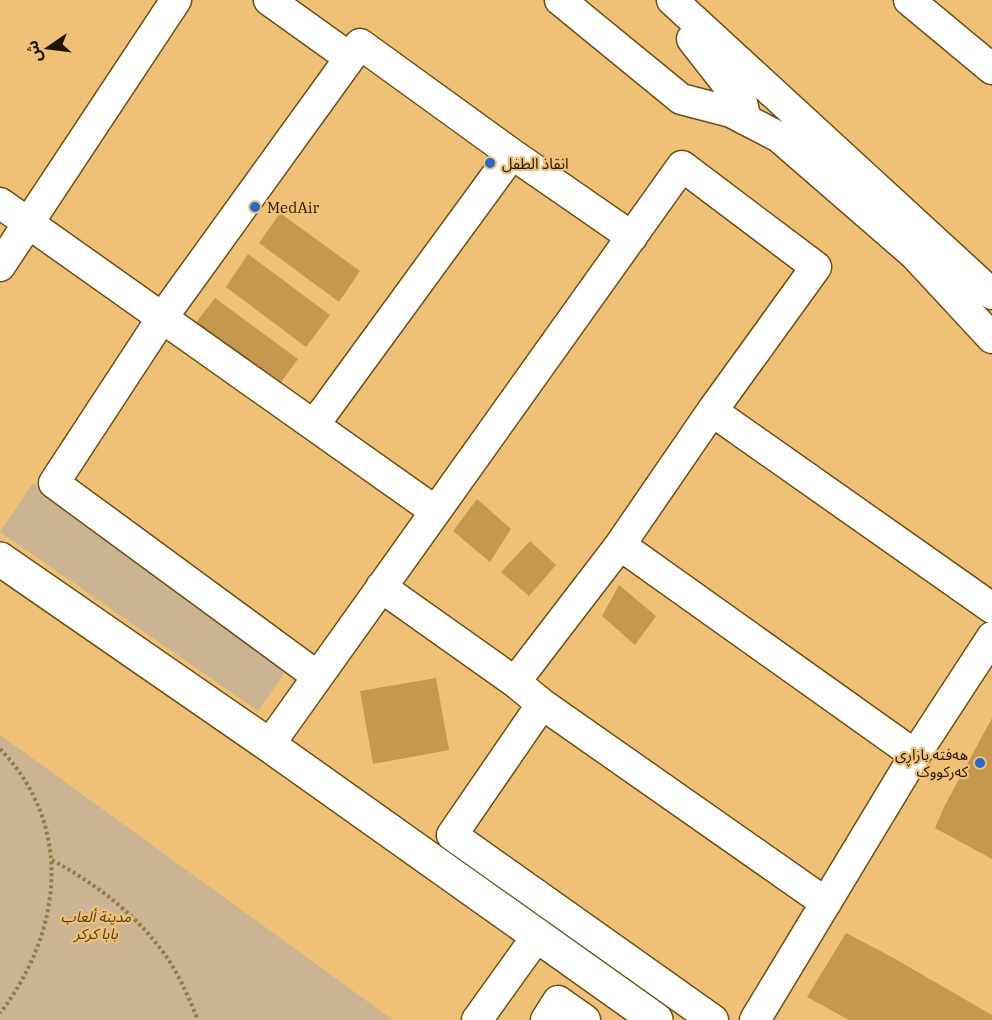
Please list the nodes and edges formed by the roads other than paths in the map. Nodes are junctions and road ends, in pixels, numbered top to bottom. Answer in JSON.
{"nodes":[{"id":1,"x":176,"y":0,"type":"edge"},
{"id":2,"x":269,"y":0,"type":"edge"},
{"id":3,"x":560,"y":0,"type":"edge"},
{"id":4,"x":909,"y":0,"type":"edge"},
{"id":5,"x":681,"y":3,"type":"edge"},
{"id":6,"x":350,"y":58,"type":"junction"},
{"id":7,"x":992,"y":69,"type":"edge"},
{"id":8,"x":746,"y":120,"type":"junction"},
{"id":9,"x":512,"y":154,"type":"junction"},
{"id":10,"x":0,"y":203,"type":"edge"},
{"id":11,"x":29,"y":224,"type":"junction"},
{"id":12,"x":632,"y":237,"type":"junction"},
{"id":13,"x":0,"y":266,"type":"edge"},
{"id":14,"x":992,"y":294,"type":"edge"},
{"id":15,"x":162,"y":318,"type":"junction"},
{"id":16,"x":992,"y":338,"type":"edge"},
{"id":17,"x":712,"y":411,"type":"junction"},
{"id":18,"x":314,"y":425,"type":"junction"},
{"id":19,"x":435,"y":511,"type":"junction"},
{"id":20,"x":620,"y":545,"type":"junction"},
{"id":21,"x":0,"y":559,"type":"edge"},
{"id":22,"x":381,"y":587,"type":"junction"},
{"id":23,"x":992,"y":608,"type":"edge"},
{"id":24,"x":992,"y":637,"type":"edge"},
{"id":25,"x":317,"y":676,"type":"junction"},
{"id":26,"x":515,"y":682,"type":"junction"},
{"id":27,"x":542,"y":705,"type":"junction"},
{"id":28,"x":269,"y":745,"type":"junction"},
{"id":29,"x":915,"y":755,"type":"junction"},
{"id":30,"x":826,"y":903,"type":"junction"},
{"id":31,"x":538,"y":935,"type":"junction"},
{"id":32,"x":477,"y":1020,"type":"edge"},
{"id":33,"x":546,"y":1020,"type":"edge"},
{"id":34,"x":585,"y":1020,"type":"edge"},
{"id":35,"x":656,"y":1020,"type":"edge"},
{"id":36,"x":713,"y":1020,"type":"edge"},
{"id":37,"x":755,"y":1020,"type":"edge"}],
"edges":[{"from":1,"to":11,"type":"street"},
{"from":2,"to":6,"type":"street"},
{"from":3,"to":8,"type":"street"},
{"from":4,"to":7,"type":"street"},
{"from":5,"to":8,"type":"street"},
{"from":5,"to":14,"type":"street"},
{"from":6,"to":9,"type":"street"},
{"from":6,"to":15,"type":"street"},
{"from":8,"to":16,"type":"street"},
{"from":9,"to":12,"type":"street"},
{"from":9,"to":18,"type":"street"},
{"from":10,"to":11,"type":"street"},
{"from":11,"to":13,"type":"street"},
{"from":11,"to":15,"type":"street"},
{"from":12,"to":17,"type":"street"},
{"from":12,"to":19,"type":"street"},
{"from":15,"to":18,"type":"street"},
{"from":15,"to":25,"type":"street"},
{"from":17,"to":20,"type":"street"},
{"from":17,"to":23,"type":"street"},
{"from":18,"to":19,"type":"street"},
{"from":19,"to":22,"type":"street"},
{"from":20,"to":26,"type":"street"},
{"from":20,"to":29,"type":"street"},
{"from":21,"to":28,"type":"main road"},
{"from":22,"to":25,"type":"street"},
{"from":22,"to":26,"type":"street"},
{"from":24,"to":29,"type":"street"},
{"from":25,"to":28,"type":"street"},
{"from":26,"to":27,"type":"street"},
{"from":27,"to":30,"type":"street"},
{"from":27,"to":36,"type":"street"},
{"from":28,"to":31,"type":"main road"},
{"from":29,"to":30,"type":"street"},
{"from":30,"to":37,"type":"street"},
{"from":31,"to":32,"type":"street"},
{"from":31,"to":35,"type":"main road"},
{"from":33,"to":34,"type":"street"}]}
